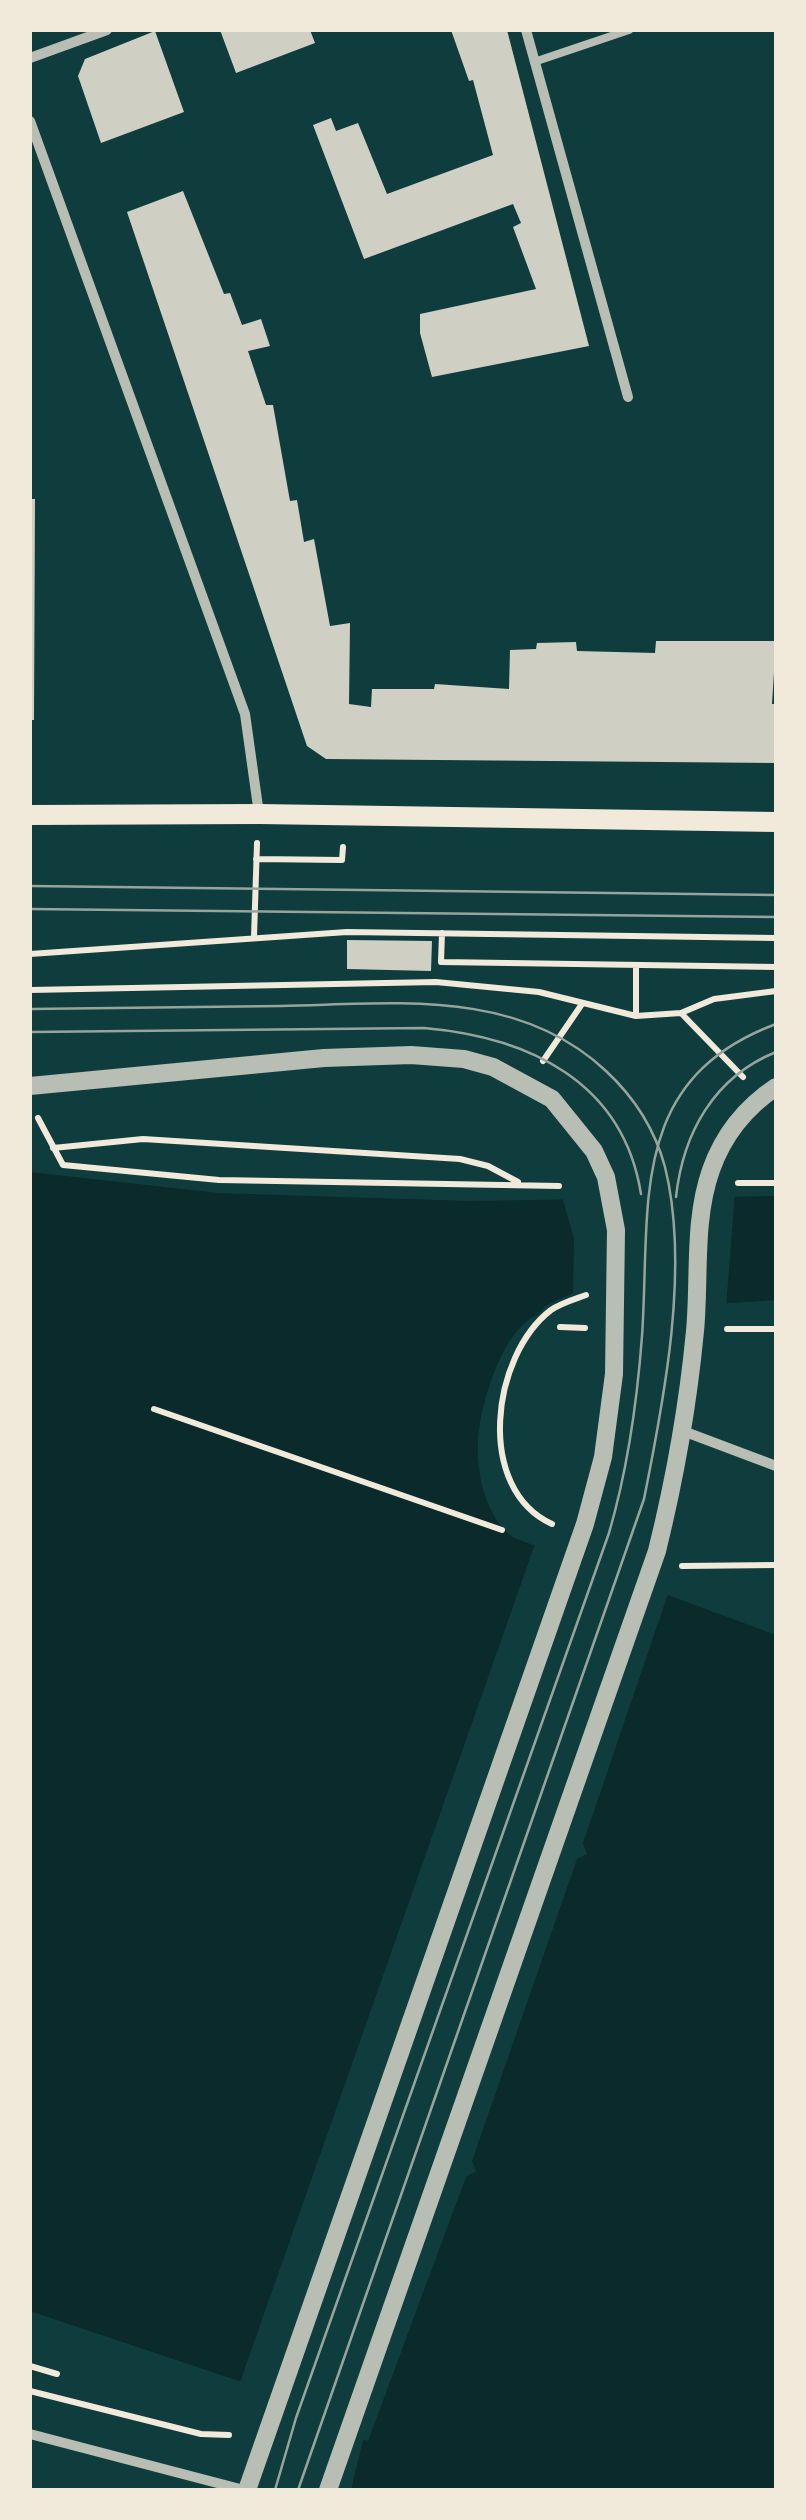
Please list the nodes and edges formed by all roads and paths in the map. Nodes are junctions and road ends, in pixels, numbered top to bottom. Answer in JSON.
{"nodes":[{"id":1,"x":106,"y":30,"type":"edge"},
{"id":2,"x":526,"y":30,"type":"edge"},
{"id":3,"x":629,"y":30,"type":"edge"},
{"id":4,"x":30,"y":58,"type":"edge"},
{"id":5,"x":532,"y":63,"type":"junction"},
{"id":6,"x":30,"y":121,"type":"edge"},
{"id":7,"x":628,"y":397,"type":"dead end"},
{"id":8,"x":258,"y":814,"type":"junction"},
{"id":9,"x":30,"y":816,"type":"edge"},
{"id":10,"x":776,"y":822,"type":"edge"},
{"id":11,"x":256,"y":859,"type":"dead end"},
{"id":12,"x":442,"y":933,"type":"junction"},
{"id":13,"x":254,"y":937,"type":"junction"},
{"id":14,"x":776,"y":938,"type":"edge"},
{"id":15,"x":30,"y":954,"type":"edge"},
{"id":16,"x":636,"y":966,"type":"junction"},
{"id":17,"x":776,"y":967,"type":"edge"},
{"id":18,"x":30,"y":990,"type":"edge"},
{"id":19,"x":776,"y":991,"type":"edge"},
{"id":20,"x":681,"y":1013,"type":"junction"},
{"id":21,"x":636,"y":1016,"type":"junction"},
{"id":22,"x":30,"y":1086,"type":"edge"},
{"id":23,"x":769,"y":1092,"type":"edge"},
{"id":24,"x":38,"y":1118,"type":"dead end"},
{"id":25,"x":53,"y":1148,"type":"junction"},
{"id":26,"x":520,"y":1182,"type":"junction"},
{"id":27,"x":738,"y":1183,"type":"dead end"},
{"id":28,"x":776,"y":1183,"type":"edge"},
{"id":29,"x":559,"y":1186,"type":"dead end"},
{"id":30,"x":592,"y":1293,"type":"dead end"},
{"id":31,"x":727,"y":1329,"type":"dead end"},
{"id":32,"x":776,"y":1329,"type":"edge"},
{"id":33,"x":154,"y":1409,"type":"dead end"},
{"id":34,"x":684,"y":1431,"type":"junction"},
{"id":35,"x":776,"y":1466,"type":"edge"},
{"id":36,"x":549,"y":1523,"type":"dead end"},
{"id":37,"x":502,"y":1530,"type":"dead end"},
{"id":38,"x":776,"y":1565,"type":"edge"},
{"id":39,"x":674,"y":1566,"type":"dead end"},
{"id":40,"x":30,"y":2366,"type":"edge"},
{"id":41,"x":56,"y":2374,"type":"dead end"},
{"id":42,"x":30,"y":2391,"type":"edge"},
{"id":43,"x":30,"y":2434,"type":"edge"},
{"id":44,"x":229,"y":2435,"type":"dead end"},
{"id":45,"x":246,"y":2490,"type":"edge"},
{"id":46,"x":328,"y":2490,"type":"edge"}],
"edges":[{"from":1,"to":4,"type":"street"},
{"from":2,"to":5,"type":"street"},
{"from":3,"to":5,"type":"lane"},
{"from":5,"to":7,"type":"street"},
{"from":6,"to":8,"type":"street"},
{"from":8,"to":9,"type":"main road"},
{"from":8,"to":10,"type":"main road"},
{"from":11,"to":13,"type":"path"},
{"from":12,"to":13,"type":"path"},
{"from":12,"to":14,"type":"path"},
{"from":12,"to":16,"type":"path"},
{"from":13,"to":15,"type":"path"},
{"from":16,"to":17,"type":"path"},
{"from":16,"to":21,"type":"path"},
{"from":18,"to":21,"type":"path"},
{"from":19,"to":20,"type":"path"},
{"from":20,"to":21,"type":"path"},
{"from":20,"to":23,"type":"path"},
{"from":22,"to":45,"type":"street"},
{"from":23,"to":34,"type":"street"},
{"from":24,"to":25,"type":"path"},
{"from":25,"to":26,"type":"path"},
{"from":25,"to":26,"type":"path"},
{"from":26,"to":29,"type":"path"},
{"from":27,"to":28,"type":"path"},
{"from":30,"to":36,"type":"path"},
{"from":31,"to":32,"type":"path"},
{"from":33,"to":37,"type":"path"},
{"from":34,"to":35,"type":"street"},
{"from":34,"to":46,"type":"street"},
{"from":38,"to":39,"type":"path"},
{"from":40,"to":41,"type":"path"},
{"from":42,"to":44,"type":"path"},
{"from":43,"to":45,"type":"street"}]}
